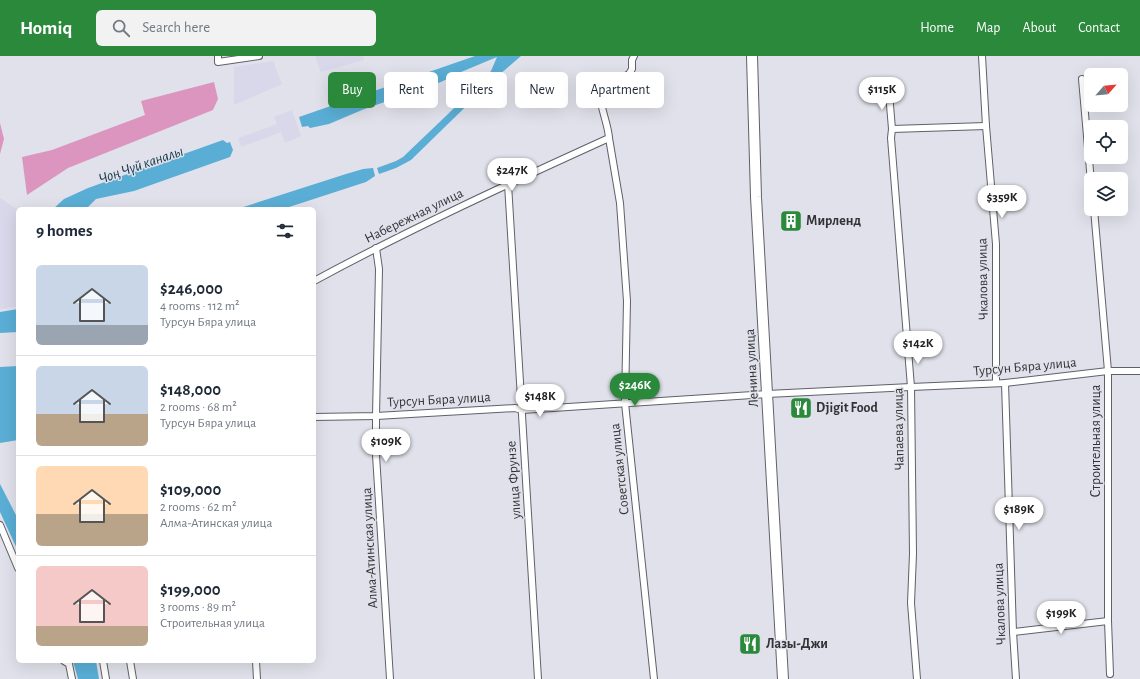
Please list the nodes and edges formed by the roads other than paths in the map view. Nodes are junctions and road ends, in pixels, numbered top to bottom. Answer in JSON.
{"nodes":[{"id":1,"x":218,"y":56,"type":"edge"},
{"id":2,"x":259,"y":56,"type":"edge"},
{"id":3,"x":634,"y":56,"type":"edge"},
{"id":4,"x":752,"y":56,"type":"edge"},
{"id":5,"x":982,"y":56,"type":"edge"},
{"id":6,"x":1082,"y":79,"type":"dead end"},
{"id":7,"x":889,"y":93,"type":"dead end"},
{"id":8,"x":986,"y":126,"type":"junction"},
{"id":9,"x":892,"y":128,"type":"junction"},
{"id":10,"x":609,"y":138,"type":"junction"},
{"id":11,"x":1090,"y":172,"type":"edge"},
{"id":12,"x":508,"y":184,"type":"junction"},
{"id":13,"x":1095,"y":216,"type":"edge"},
{"id":14,"x":376,"y":248,"type":"junction"},
{"id":15,"x":316,"y":280,"type":"edge"},
{"id":16,"x":1108,"y":371,"type":"junction"},
{"id":17,"x":1140,"y":371,"type":"edge"},
{"id":18,"x":996,"y":383,"type":"junction"},
{"id":19,"x":1005,"y":383,"type":"junction"},
{"id":20,"x":911,"y":387,"type":"junction"},
{"id":21,"x":768,"y":394,"type":"junction"},
{"id":22,"x":625,"y":404,"type":"junction"},
{"id":23,"x":522,"y":410,"type":"junction"},
{"id":24,"x":376,"y":416,"type":"junction"},
{"id":25,"x":316,"y":417,"type":"edge"},
{"id":26,"x":0,"y":525,"type":"edge"},
{"id":27,"x":16,"y":563,"type":"edge"},
{"id":28,"x":1108,"y":620,"type":"junction"},
{"id":29,"x":1013,"y":632,"type":"junction"},
{"id":30,"x":67,"y":663,"type":"edge"},
{"id":31,"x":103,"y":663,"type":"edge"},
{"id":32,"x":130,"y":663,"type":"edge"},
{"id":33,"x":256,"y":663,"type":"edge"},
{"id":34,"x":1110,"y":674,"type":"dead end"},
{"id":35,"x":72,"y":679,"type":"edge"},
{"id":36,"x":106,"y":679,"type":"edge"},
{"id":37,"x":133,"y":679,"type":"edge"},
{"id":38,"x":257,"y":679,"type":"edge"},
{"id":39,"x":390,"y":679,"type":"edge"},
{"id":40,"x":538,"y":679,"type":"edge"},
{"id":41,"x":654,"y":679,"type":"edge"},
{"id":42,"x":783,"y":679,"type":"edge"},
{"id":43,"x":917,"y":679,"type":"edge"},
{"id":44,"x":1016,"y":679,"type":"edge"}],
"edges":[{"from":1,"to":2,"type":"street"},
{"from":3,"to":10,"type":"street"},
{"from":4,"to":21,"type":"main road","name":"Ленина улица"},
{"from":5,"to":8,"type":"street","name":"Чкалова улица"},
{"from":6,"to":11,"type":"street"},
{"from":7,"to":9,"type":"street","name":"Чапаева улица"},
{"from":8,"to":9,"type":"street"},
{"from":8,"to":18,"type":"street","name":"Чкалова улица"},
{"from":9,"to":20,"type":"street","name":"Чапаева улица"},
{"from":10,"to":12,"type":"street","name":"Набережная улица"},
{"from":10,"to":22,"type":"street","name":"Советская улица"},
{"from":12,"to":14,"type":"street","name":"Набережная улица"},
{"from":12,"to":23,"type":"street","name":"улица Фрунзе"},
{"from":13,"to":16,"type":"street","name":"Строительная улица"},
{"from":14,"to":15,"type":"street","name":"Набережная улица"},
{"from":14,"to":24,"type":"street","name":"Алма-Атинская улица"},
{"from":16,"to":17,"type":"street","name":"Турсун Бяра улица"},
{"from":16,"to":19,"type":"street","name":"Турсун Бяра улица"},
{"from":16,"to":28,"type":"street","name":"Строительная улица"},
{"from":18,"to":19,"type":"street","name":"Турсун Бяра улица"},
{"from":18,"to":20,"type":"street","name":"Турсун Бяра улица"},
{"from":19,"to":29,"type":"street","name":"Чкалова улица"},
{"from":20,"to":21,"type":"street","name":"Турсун Бяра улица"},
{"from":20,"to":43,"type":"street","name":"Чапаева улица"},
{"from":21,"to":22,"type":"street","name":"Турсун Бяра улица"},
{"from":21,"to":42,"type":"main road","name":"Ленина улица"},
{"from":22,"to":23,"type":"street","name":"Турсун Бяра улица"},
{"from":22,"to":41,"type":"street","name":"Советская улица"},
{"from":23,"to":24,"type":"street","name":"Турсун Бяра улица"},
{"from":23,"to":40,"type":"street","name":"улица Фрунзе"},
{"from":24,"to":25,"type":"street","name":"Турсун Бяра улица"},
{"from":24,"to":39,"type":"street","name":"Алма-Атинская улица"},
{"from":26,"to":27,"type":"street"},
{"from":28,"to":29,"type":"street"},
{"from":28,"to":34,"type":"street","name":"Строительная улица"},
{"from":29,"to":44,"type":"street","name":"Чкалова улица"},
{"from":30,"to":35,"type":"street"},
{"from":31,"to":36,"type":"street"},
{"from":32,"to":37,"type":"street"},
{"from":33,"to":38,"type":"street"}]}
